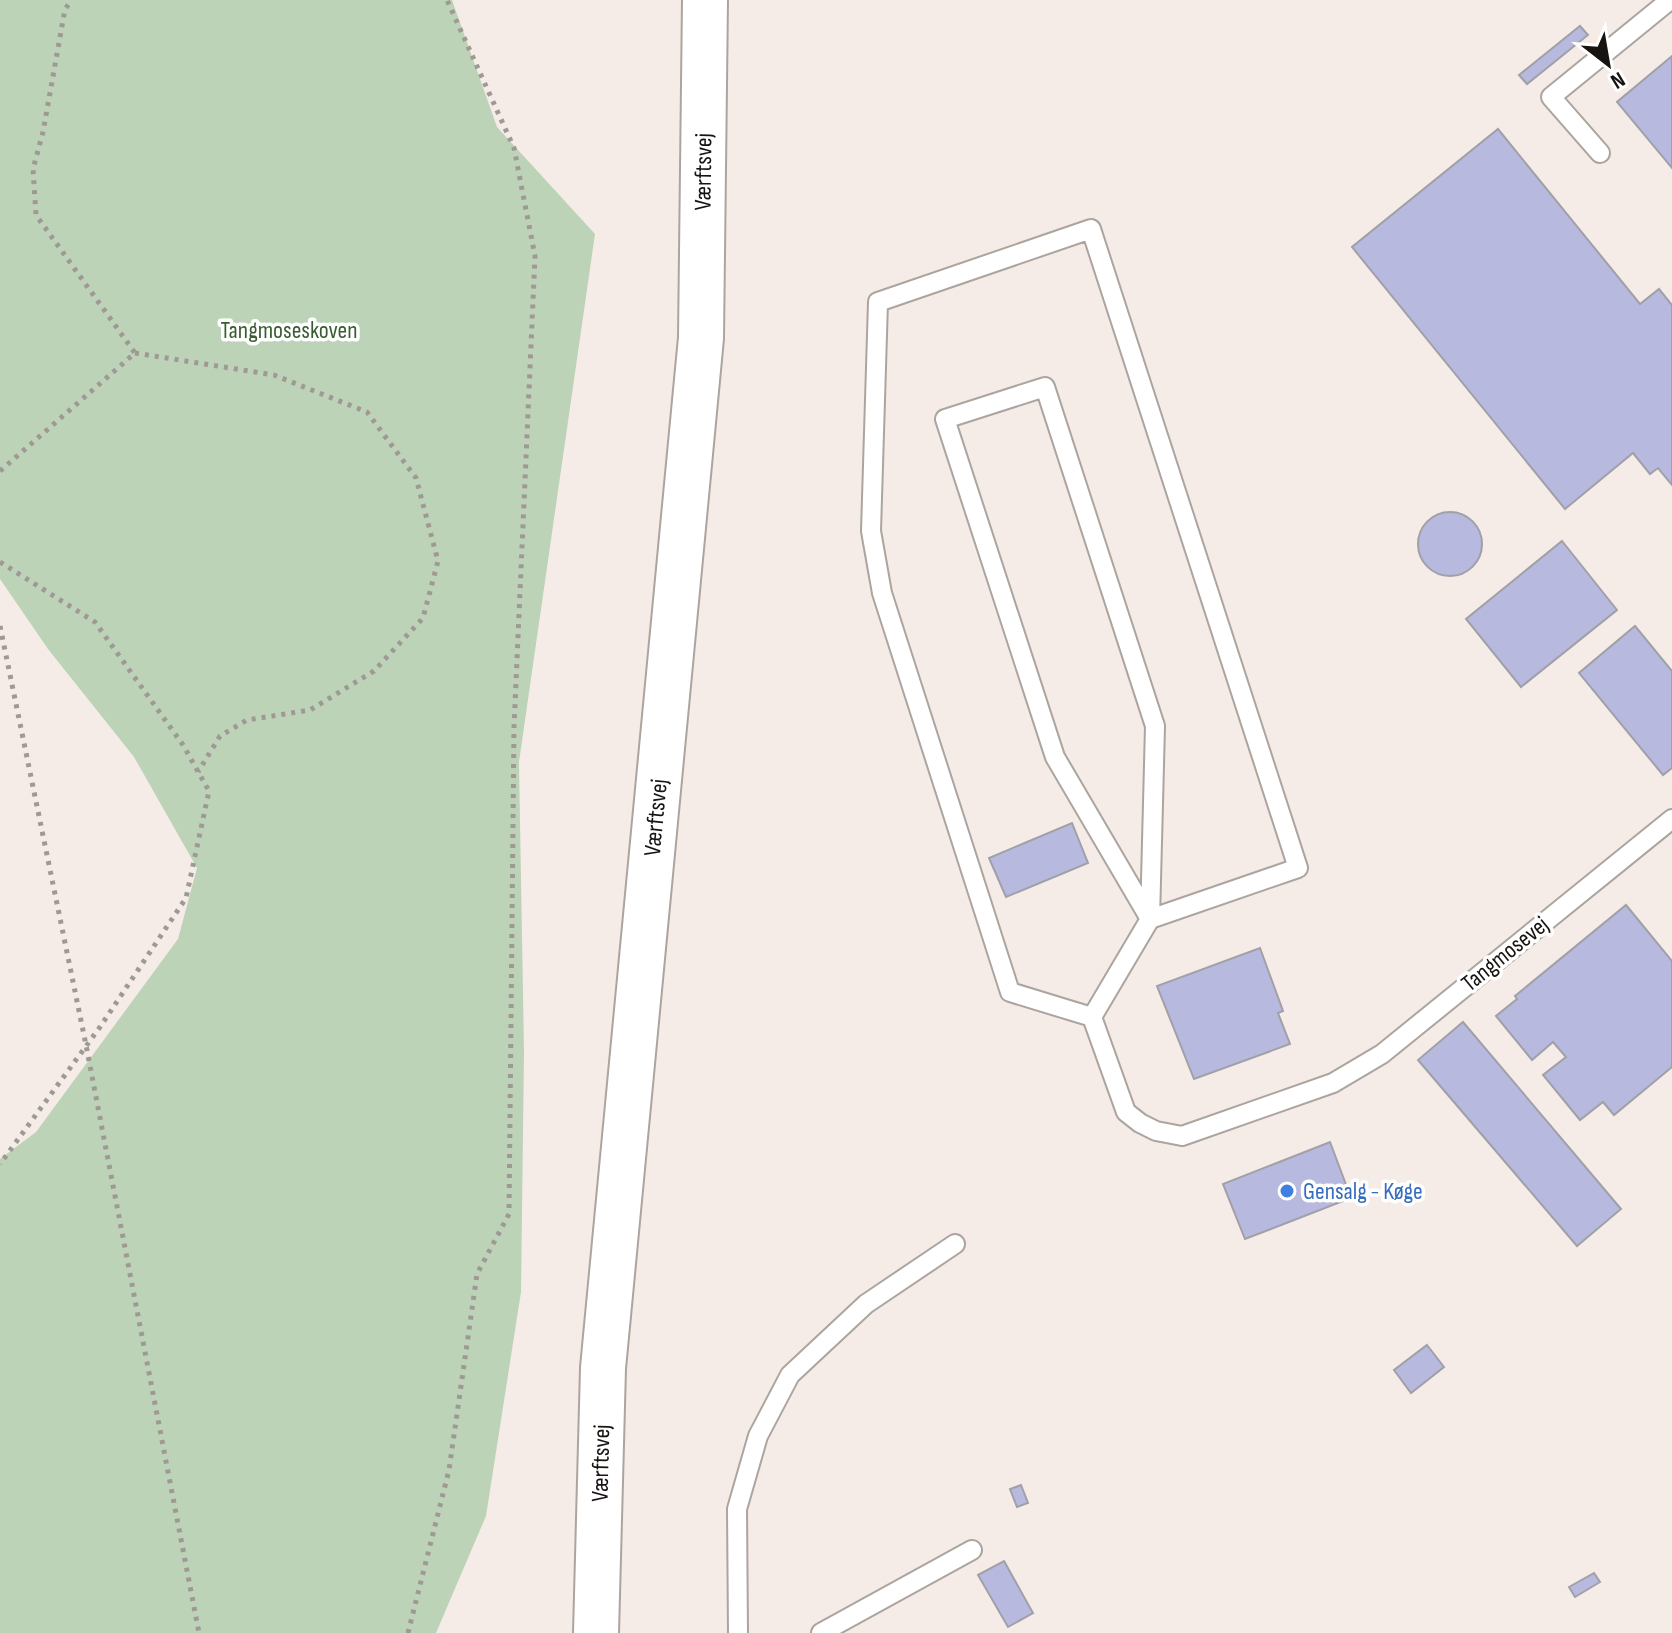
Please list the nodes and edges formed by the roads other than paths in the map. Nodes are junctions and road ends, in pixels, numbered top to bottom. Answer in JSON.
{"nodes":[{"id":1,"x":705,"y":0,"type":"edge"},
{"id":2,"x":1670,"y":0,"type":"edge"},
{"id":3,"x":1600,"y":153,"type":"dead end"},
{"id":4,"x":1672,"y":819,"type":"edge"},
{"id":5,"x":1150,"y":919,"type":"junction"},
{"id":6,"x":1092,"y":1017,"type":"junction"},
{"id":7,"x":955,"y":1244,"type":"dead end"},
{"id":8,"x":972,"y":1550,"type":"dead end"},
{"id":9,"x":596,"y":1633,"type":"edge"},
{"id":10,"x":738,"y":1633,"type":"edge"},
{"id":11,"x":821,"y":1633,"type":"edge"}],
"edges":[{"from":1,"to":9,"type":"street","name":"Værftsvej"},
{"from":2,"to":3,"type":"lane"},
{"from":4,"to":6,"type":"lane","name":"Tangmosevej"},
{"from":5,"to":5,"type":"lane"},
{"from":5,"to":6,"type":"lane"},
{"from":5,"to":6,"type":"lane"},
{"from":7,"to":10,"type":"lane"},
{"from":8,"to":11,"type":"lane"}]}
